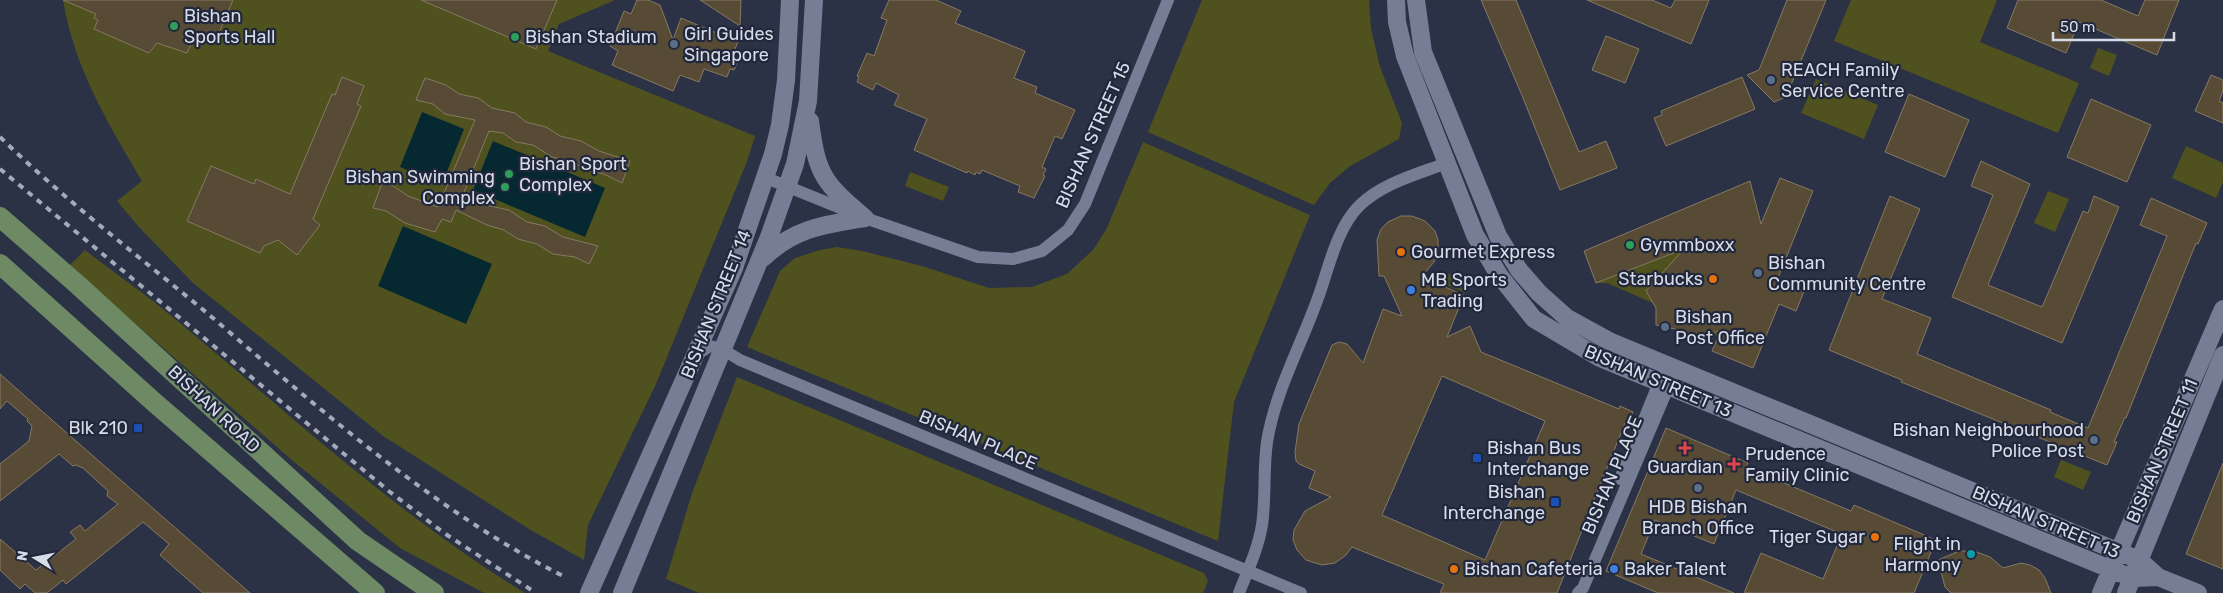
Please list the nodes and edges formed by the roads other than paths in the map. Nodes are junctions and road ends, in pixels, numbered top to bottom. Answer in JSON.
{"nodes":[{"id":1,"x":790,"y":0,"type":"edge"},
{"id":2,"x":814,"y":0,"type":"edge"},
{"id":3,"x":1168,"y":0,"type":"edge"},
{"id":4,"x":1396,"y":0,"type":"edge"},
{"id":5,"x":1416,"y":0,"type":"edge"},
{"id":6,"x":808,"y":101,"type":"junction"},
{"id":7,"x":1447,"y":163,"type":"junction"},
{"id":8,"x":764,"y":177,"type":"junction"},
{"id":9,"x":787,"y":187,"type":"junction"},
{"id":10,"x":0,"y":217,"type":"edge"},
{"id":11,"x":865,"y":218,"type":"junction"},
{"id":12,"x":0,"y":264,"type":"edge"},
{"id":13,"x":757,"y":264,"type":"junction"},
{"id":14,"x":2223,"y":309,"type":"edge"},
{"id":15,"x":722,"y":349,"type":"junction"},
{"id":16,"x":696,"y":355,"type":"junction"},
{"id":17,"x":2223,"y":355,"type":"edge"},
{"id":18,"x":1671,"y":367,"type":"junction"},
{"id":19,"x":1663,"y":385,"type":"junction"},
{"id":20,"x":2118,"y":552,"type":"junction"},
{"id":21,"x":2139,"y":560,"type":"junction"},
{"id":22,"x":2111,"y":569,"type":"junction"},
{"id":23,"x":1248,"y":572,"type":"junction"},
{"id":24,"x":2158,"y":577,"type":"junction"},
{"id":25,"x":2129,"y":585,"type":"edge"},
{"id":26,"x":376,"y":593,"type":"edge"},
{"id":27,"x":434,"y":593,"type":"edge"},
{"id":28,"x":588,"y":593,"type":"edge"},
{"id":29,"x":622,"y":593,"type":"edge"},
{"id":30,"x":1239,"y":593,"type":"edge"},
{"id":31,"x":1301,"y":593,"type":"edge"},
{"id":32,"x":1577,"y":593,"type":"edge"},
{"id":33,"x":2101,"y":593,"type":"edge"},
{"id":34,"x":2198,"y":593,"type":"edge"}],
"edges":[{"from":1,"to":8,"type":"street","name":"BISHAN STREET 14"},
{"from":2,"to":6,"type":"street","name":"BISHAN STREET 14"},
{"from":3,"to":11,"type":"street","name":"BISHAN STREET 15"},
{"from":4,"to":7,"type":"street","name":"BISHAN STREET 13"},
{"from":5,"to":18,"type":"street","name":"BISHAN STREET 13"},
{"from":6,"to":9,"type":"street","name":"BISHAN STREET 14"},
{"from":6,"to":11,"type":"street"},
{"from":7,"to":19,"type":"street","name":"BISHAN STREET 13"},
{"from":7,"to":23,"type":"street"},
{"from":8,"to":9,"type":"street","name":"BISHAN STREET 15"},
{"from":8,"to":16,"type":"street","name":"BISHAN STREET 14"},
{"from":9,"to":11,"type":"street","name":"BISHAN STREET 15"},
{"from":9,"to":13,"type":"street","name":"BISHAN STREET 14"},
{"from":10,"to":27,"type":"main road","name":"BISHAN ROAD"},
{"from":11,"to":13,"type":"street"},
{"from":12,"to":26,"type":"main road","name":"BISHAN ROAD"},
{"from":13,"to":15,"type":"street","name":"BISHAN STREET 14"},
{"from":14,"to":20,"type":"street","name":"BISHAN STREET 11"},
{"from":15,"to":16,"type":"street"},
{"from":15,"to":23,"type":"street","name":"BISHAN PLACE"},
{"from":15,"to":29,"type":"street","name":"BISHAN STREET 14"},
{"from":16,"to":28,"type":"street","name":"BISHAN STREET 14"},
{"from":17,"to":21,"type":"street","name":"BISHAN STREET 11"},
{"from":18,"to":19,"type":"street","name":"BISHAN PLACE"},
{"from":18,"to":20,"type":"street","name":"BISHAN STREET 13"},
{"from":19,"to":22,"type":"street","name":"BISHAN STREET 13"},
{"from":19,"to":32,"type":"street","name":"BISHAN PLACE"},
{"from":20,"to":21,"type":"street","name":"BISHAN STREET 13"},
{"from":20,"to":22,"type":"street","name":"BISHAN STREET 11"},
{"from":21,"to":24,"type":"street"},
{"from":21,"to":25,"type":"street","name":"BISHAN STREET 11"},
{"from":22,"to":25,"type":"street","name":"BISHAN STREET 13"},
{"from":22,"to":33,"type":"street","name":"BISHAN STREET 11"},
{"from":23,"to":30,"type":"street"},
{"from":23,"to":31,"type":"street","name":"BISHAN PLACE"},
{"from":24,"to":25,"type":"street"},
{"from":24,"to":34,"type":"street"}]}
